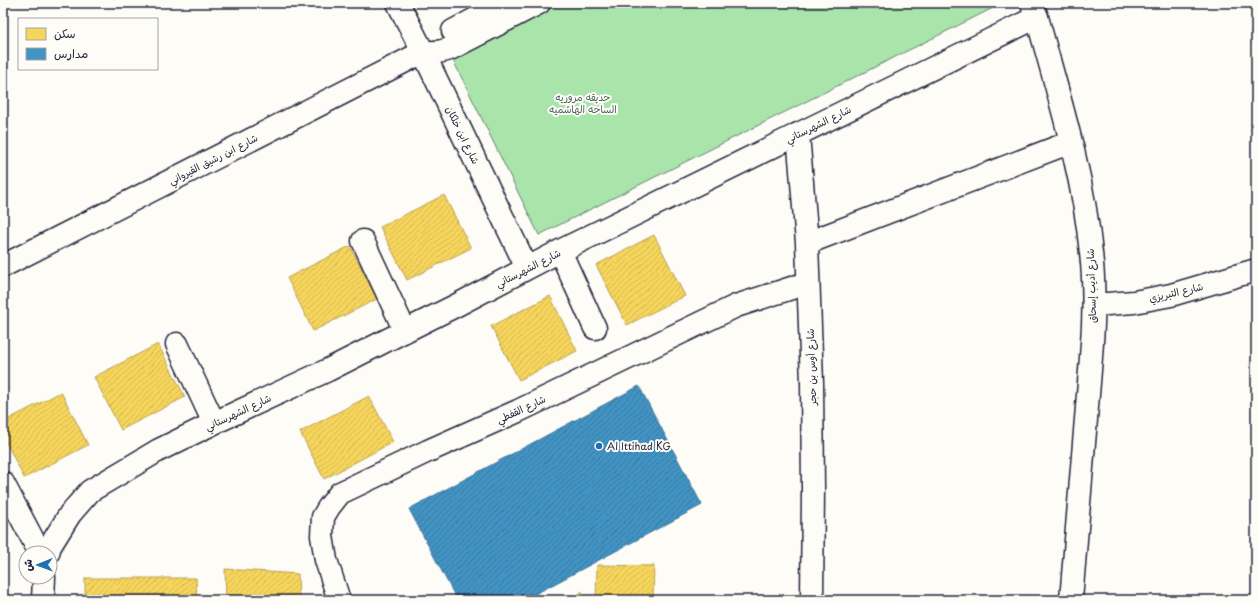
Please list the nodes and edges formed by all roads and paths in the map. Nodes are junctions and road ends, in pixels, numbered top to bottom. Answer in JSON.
{"nodes":[{"id":1,"x":398,"y":3,"type":"edge"},
{"id":2,"x":505,"y":3,"type":"edge"},
{"id":3,"x":539,"y":3,"type":"edge"},
{"id":4,"x":1034,"y":10,"type":"edge"},
{"id":5,"x":424,"y":52,"type":"junction"},
{"id":6,"x":798,"y":134,"type":"junction"},
{"id":7,"x":1071,"y":142,"type":"junction"},
{"id":8,"x":363,"y":241,"type":"dead end"},
{"id":9,"x":807,"y":243,"type":"junction"},
{"id":10,"x":560,"y":251,"type":"junction"},
{"id":11,"x":3,"y":266,"type":"edge"},
{"id":12,"x":528,"y":268,"type":"junction"},
{"id":13,"x":1256,"y":270,"type":"edge"},
{"id":14,"x":807,"y":283,"type":"junction"},
{"id":15,"x":1094,"y":305,"type":"junction"},
{"id":16,"x":595,"y":328,"type":"dead end"},
{"id":17,"x":404,"y":331,"type":"junction"},
{"id":18,"x":177,"y":344,"type":"dead end"},
{"id":19,"x":214,"y":423,"type":"junction"},
{"id":20,"x":3,"y":483,"type":"edge"},
{"id":21,"x":36,"y":545,"type":"edge"},
{"id":22,"x":51,"y":545,"type":"edge"},
{"id":23,"x":44,"y":585,"type":"edge"},
{"id":24,"x":43,"y":600,"type":"edge"},
{"id":25,"x":339,"y":600,"type":"edge"},
{"id":26,"x":812,"y":600,"type":"edge"},
{"id":27,"x":1071,"y":600,"type":"edge"}],
"edges":[{"from":1,"to":5,"type":"street","name":"شارع ابن خلكان"},
{"from":2,"to":5,"type":"street","name":"شارع ابن رشيق القيرواني"},
{"from":3,"to":5,"type":"street","name":"شارع ابن رشيق القيرواني"},
{"from":4,"to":6,"type":"street","name":"شارع الشهرستاني"},
{"from":4,"to":7,"type":"street","name":"شارع أديب إسحاق"},
{"from":5,"to":11,"type":"street","name":"شارع ابن رشيق القيرواني"},
{"from":5,"to":12,"type":"street","name":"شارع ابن خلكان"},
{"from":6,"to":9,"type":"street","name":"شارع أوس بن حجر"},
{"from":6,"to":10,"type":"street","name":"شارع الشهرستاني"},
{"from":7,"to":9,"type":"street"},
{"from":7,"to":15,"type":"street","name":"شارع أديب إسحاق"},
{"from":8,"to":17,"type":"street"},
{"from":9,"to":14,"type":"street","name":"شارع أوس بن حجر"},
{"from":10,"to":12,"type":"street","name":"شارع الشهرستاني"},
{"from":10,"to":16,"type":"street"},
{"from":12,"to":17,"type":"street","name":"شارع الشهرستاني"},
{"from":13,"to":15,"type":"street","name":"شارع التبريزي"},
{"from":14,"to":25,"type":"street","name":"شارع القفطي"},
{"from":14,"to":26,"type":"street","name":"شارع أوس بن حجر"},
{"from":15,"to":27,"type":"street","name":"شارع أديب إسحاق"},
{"from":17,"to":19,"type":"street","name":"شارع الشهرستاني"},
{"from":18,"to":19,"type":"street"},
{"from":19,"to":22,"type":"street","name":"شارع الشهرستاني"},
{"from":20,"to":21,"type":"street"},
{"from":23,"to":24,"type":"street"}]}
